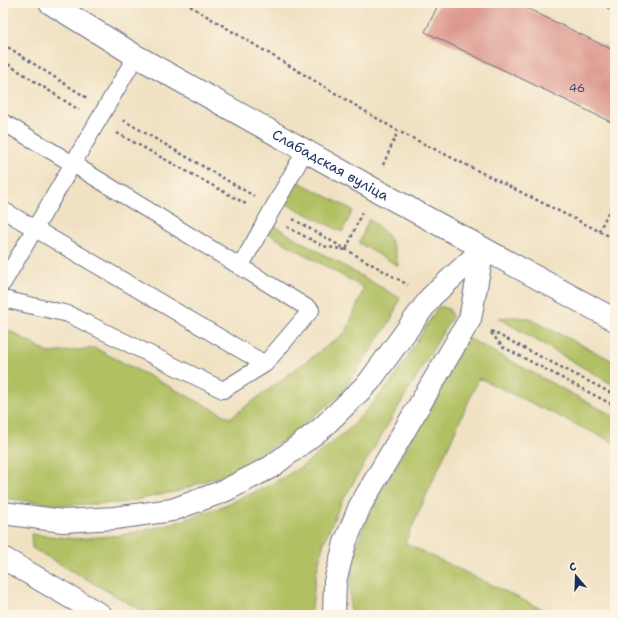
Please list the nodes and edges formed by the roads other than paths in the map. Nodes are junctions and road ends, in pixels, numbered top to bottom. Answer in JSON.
{"nodes":[{"id":1,"x":50,"y":3,"type":"edge"},
{"id":2,"x":136,"y":56,"type":"junction"},
{"id":3,"x":3,"y":122,"type":"edge"},
{"id":4,"x":305,"y":151,"type":"junction"},
{"id":5,"x":73,"y":164,"type":"junction"},
{"id":6,"x":3,"y":210,"type":"edge"},
{"id":7,"x":35,"y":229,"type":"junction"},
{"id":8,"x":483,"y":249,"type":"junction"},
{"id":9,"x":240,"y":267,"type":"junction"},
{"id":10,"x":3,"y":284,"type":"edge"},
{"id":11,"x":3,"y":300,"type":"edge"},
{"id":12,"x":615,"y":320,"type":"edge"},
{"id":13,"x":265,"y":364,"type":"junction"},
{"id":14,"x":3,"y":513,"type":"edge"},
{"id":15,"x":3,"y":558,"type":"edge"},
{"id":16,"x":101,"y":615,"type":"edge"},
{"id":17,"x":334,"y":615,"type":"edge"}],
"edges":[{"from":1,"to":2,"type":"main road","name":"Слабадская вуліца"},
{"from":2,"to":4,"type":"main road","name":"Слабадская вуліца"},
{"from":2,"to":5,"type":"lane"},
{"from":3,"to":5,"type":"lane"},
{"from":4,"to":8,"type":"main road","name":"Слабадская вуліца"},
{"from":4,"to":9,"type":"lane"},
{"from":5,"to":7,"type":"lane"},
{"from":5,"to":9,"type":"lane"},
{"from":6,"to":7,"type":"lane"},
{"from":7,"to":10,"type":"lane"},
{"from":7,"to":13,"type":"lane"},
{"from":8,"to":12,"type":"main road","name":"Слабадская вуліца"},
{"from":8,"to":14,"type":"main road"},
{"from":8,"to":17,"type":"main road"},
{"from":9,"to":13,"type":"lane"},
{"from":11,"to":13,"type":"lane"},
{"from":15,"to":16,"type":"main road"}]}
